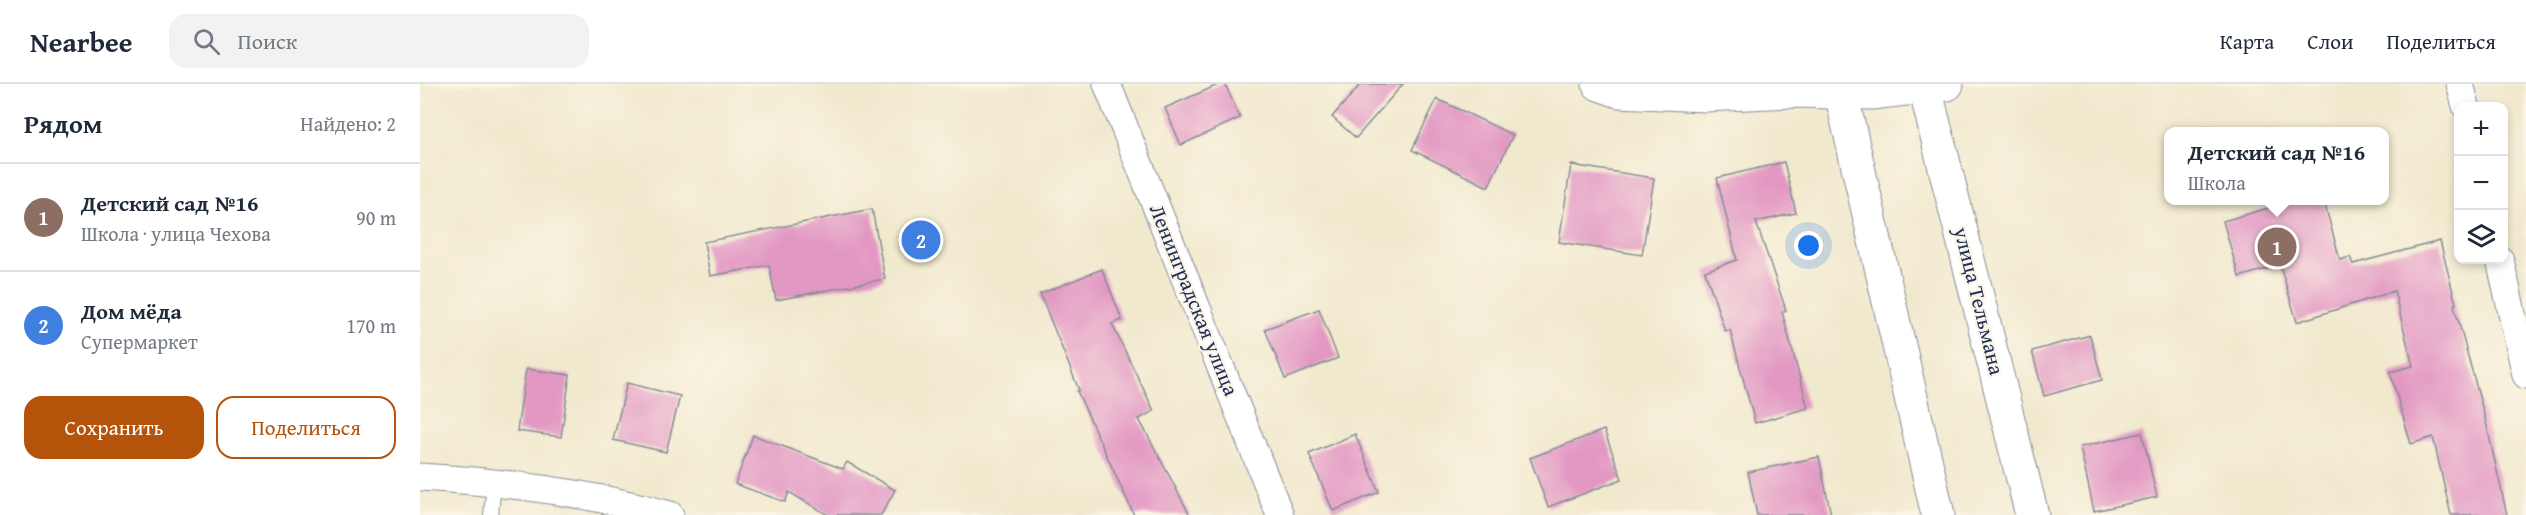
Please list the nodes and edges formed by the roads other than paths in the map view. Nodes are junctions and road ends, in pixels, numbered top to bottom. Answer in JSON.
{"nodes":[{"id":1,"x":1107,"y":84,"type":"edge"},
{"id":2,"x":1599,"y":84,"type":"edge"},
{"id":3,"x":2460,"y":84,"type":"edge"},
{"id":4,"x":1932,"y":85,"type":"edge"},
{"id":5,"x":1840,"y":88,"type":"edge"},
{"id":6,"x":2465,"y":102,"type":"edge"},
{"id":7,"x":2501,"y":264,"type":"edge"},
{"id":8,"x":2526,"y":375,"type":"edge"},
{"id":9,"x":420,"y":477,"type":"edge"},
{"id":10,"x":494,"y":482,"type":"junction"},
{"id":11,"x":491,"y":515,"type":"edge"},
{"id":12,"x":670,"y":515,"type":"edge"},
{"id":13,"x":1280,"y":515,"type":"edge"},
{"id":14,"x":1938,"y":515,"type":"edge"},
{"id":15,"x":2032,"y":515,"type":"edge"}],
"edges":[{"from":1,"to":13,"type":"street","name":"Ленинградская улица"},
{"from":2,"to":5,"type":"main road","name":"улица Тельмана"},
{"from":3,"to":6,"type":"street"},
{"from":4,"to":5,"type":"main road","name":"улица Тельмана"},
{"from":4,"to":15,"type":"main road","name":"улица Тельмана"},
{"from":5,"to":14,"type":"main road"},
{"from":7,"to":8,"type":"street"},
{"from":9,"to":10,"type":"street"},
{"from":10,"to":11,"type":"lane"},
{"from":10,"to":12,"type":"street"}]}
